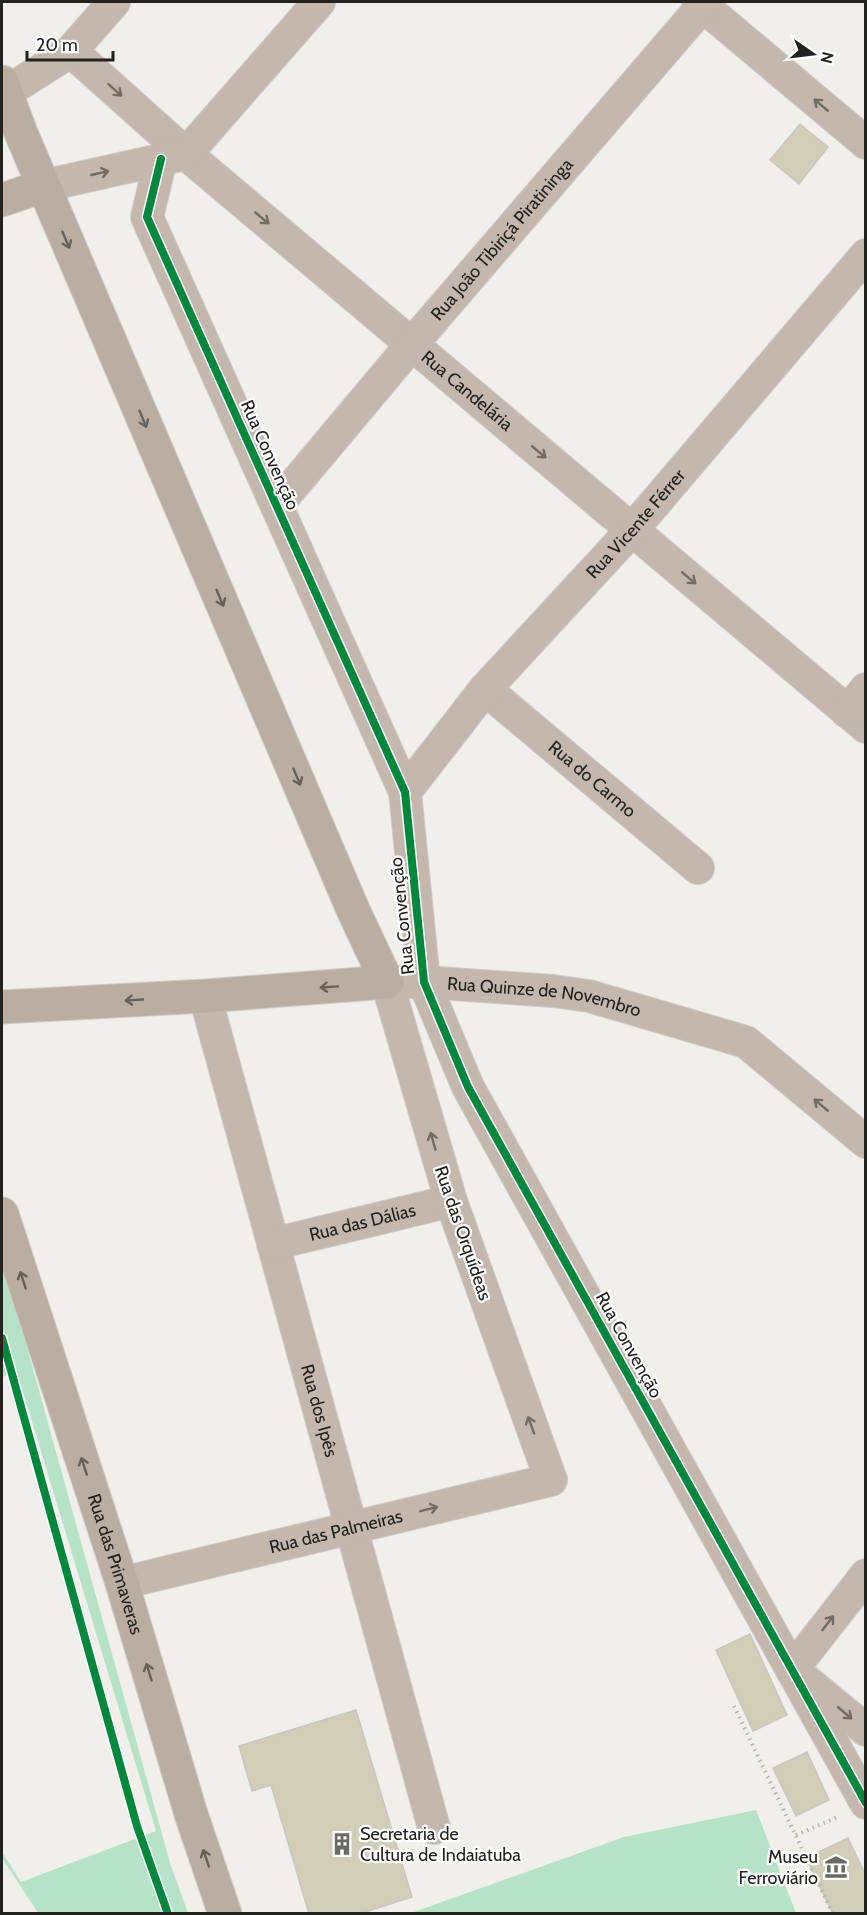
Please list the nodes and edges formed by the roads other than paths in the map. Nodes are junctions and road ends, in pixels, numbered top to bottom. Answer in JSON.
{"nodes":[{"id":1,"x":114,"y":2,"type":"edge"},
{"id":2,"x":319,"y":2,"type":"edge"},
{"id":3,"x":702,"y":3,"type":"edge"},
{"id":4,"x":71,"y":51,"type":"junction"},
{"id":5,"x":3,"y":88,"type":"edge"},
{"id":6,"x":866,"y":143,"type":"edge"},
{"id":7,"x":174,"y":156,"type":"junction"},
{"id":8,"x":43,"y":186,"type":"junction"},
{"id":9,"x":2,"y":200,"type":"edge"},
{"id":10,"x":866,"y":255,"type":"edge"},
{"id":11,"x":412,"y":344,"type":"junction"},
{"id":12,"x":277,"y":506,"type":"junction"},
{"id":13,"x":632,"y":530,"type":"junction"},
{"id":14,"x":485,"y":689,"type":"junction"},
{"id":15,"x":859,"y":709,"type":"edge"},
{"id":16,"x":405,"y":792,"type":"junction"},
{"id":17,"x":698,"y":868,"type":"dead end"},
{"id":18,"x":387,"y":982,"type":"junction"},
{"id":19,"x":424,"y":982,"type":"junction"},
{"id":20,"x":205,"y":996,"type":"junction"},
{"id":21,"x":2,"y":1007,"type":"edge"},
{"id":22,"x":866,"y":1142,"type":"edge"},
{"id":23,"x":450,"y":1201,"type":"junction"},
{"id":24,"x":2,"y":1214,"type":"edge"},
{"id":25,"x":273,"y":1244,"type":"junction"},
{"id":26,"x":551,"y":1480,"type":"joint"},
{"id":27,"x":351,"y":1528,"type":"junction"},
{"id":28,"x":866,"y":1575,"type":"edge"},
{"id":29,"x":122,"y":1583,"type":"junction"},
{"id":30,"x":792,"y":1670,"type":"junction"},
{"id":31,"x":866,"y":1730,"type":"edge"},
{"id":32,"x":856,"y":1809,"type":"edge"},
{"id":33,"x":434,"y":1828,"type":"dead end"},
{"id":34,"x":225,"y":1914,"type":"edge"}],
"edges":[{"from":1,"to":4,"type":"street"},
{"from":2,"to":7,"type":"street"},
{"from":6,"to":3,"type":"street","one_way":true},
{"from":3,"to":11,"type":"street","name":"Rua João Tibiriçá Piratininga"},
{"from":4,"to":5,"type":"street"},
{"from":4,"to":7,"type":"street","name":"Rua Candelária","one_way":true},
{"from":5,"to":8,"type":"main road"},
{"from":8,"to":7,"type":"street","one_way":true},
{"from":7,"to":11,"type":"street","name":"Rua Candelária","one_way":true},
{"from":7,"to":12,"type":"street","name":"Rua Convenção"},
{"from":8,"to":9,"type":"main road"},
{"from":8,"to":18,"type":"main road","one_way":true},
{"from":10,"to":13,"type":"street","name":"Rua Vicente Férrer"},
{"from":11,"to":12,"type":"street","name":"Rua João Tibiriçá Piratininga"},
{"from":11,"to":13,"type":"street","name":"Rua Candelária","one_way":true},
{"from":12,"to":16,"type":"street","name":"Rua Convenção"},
{"from":13,"to":14,"type":"street","name":"Rua Vicente Férrer"},
{"from":13,"to":15,"type":"street","name":"Rua Candelária","one_way":true},
{"from":14,"to":16,"type":"street","name":"Rua Vicente Férrer"},
{"from":14,"to":17,"type":"street","name":"Rua do Carmo"},
{"from":16,"to":19,"type":"street","name":"Rua Convenção"},
{"from":18,"to":19,"type":"street","name":"Rua Quinze de Novembro"},
{"from":18,"to":20,"type":"main road","name":"Rua Quinze de Novembro","one_way":true},
{"from":23,"to":18,"type":"street","name":"Rua das Orquídeas","one_way":true},
{"from":22,"to":19,"type":"street","name":"Rua Quinze de Novembro","one_way":true},
{"from":19,"to":30,"type":"street","name":"Rua Convenção"},
{"from":20,"to":21,"type":"main road","name":"Rua Quinze de Novembro","one_way":true},
{"from":20,"to":25,"type":"street","name":"Rua dos Ipês"},
{"from":23,"to":25,"type":"street","name":"Rua das Dálias"},
{"from":26,"to":23,"type":"street","name":"Rua das Orquídeas","one_way":true},
{"from":29,"to":24,"type":"main road","name":"Rua das Primaveras","one_way":true},
{"from":25,"to":27,"type":"street","name":"Rua dos Ipês"},
{"from":27,"to":26,"type":"street","name":"Rua das Palmeiras","one_way":true},
{"from":27,"to":29,"type":"street","name":"Rua das Palmeiras"},
{"from":27,"to":33,"type":"street","name":"Rua dos Ipês"},
{"from":30,"to":28,"type":"street","one_way":true},
{"from":34,"to":29,"type":"main road","name":"Rua das Primaveras","one_way":true},
{"from":30,"to":31,"type":"street","one_way":true},
{"from":30,"to":32,"type":"street","name":"Rua Convenção"}]}
